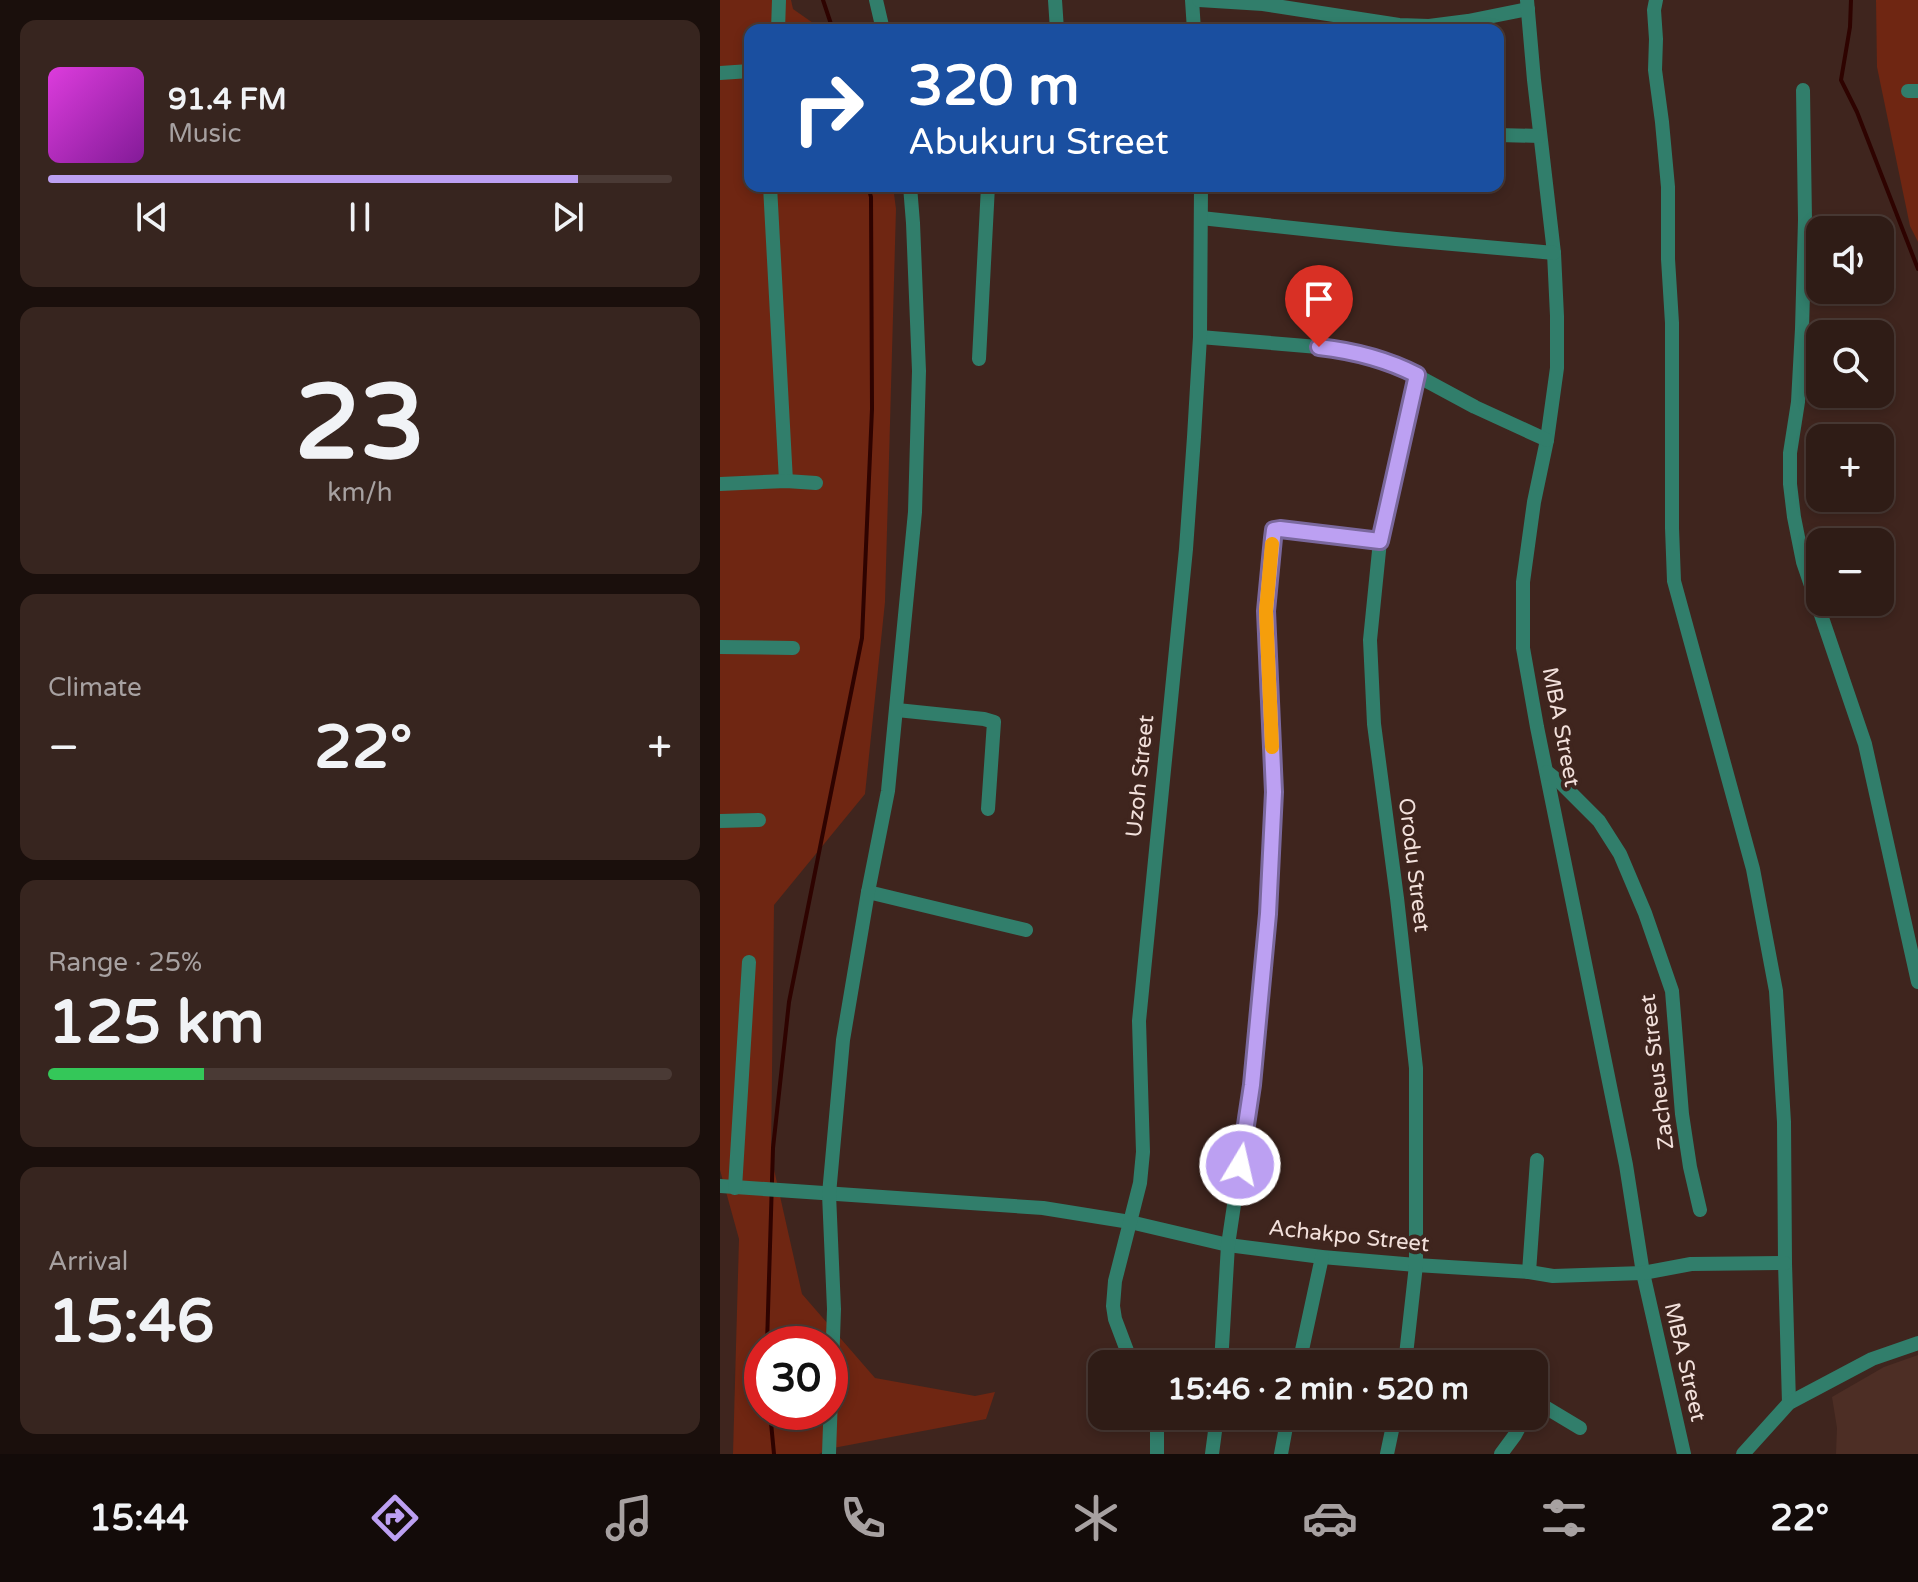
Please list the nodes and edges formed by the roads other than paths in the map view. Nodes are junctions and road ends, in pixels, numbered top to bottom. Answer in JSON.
{"nodes":[{"id":1,"x":779,"y":0,"type":"edge"},
{"id":2,"x":876,"y":0,"type":"edge"},
{"id":3,"x":1055,"y":0,"type":"edge"},
{"id":4,"x":1192,"y":0,"type":"edge"},
{"id":5,"x":1199,"y":0,"type":"edge"},
{"id":6,"x":1656,"y":0,"type":"edge"},
{"id":7,"x":1528,"y":4,"type":"edge"},
{"id":8,"x":778,"y":24,"type":"edge"},
{"id":9,"x":882,"y":24,"type":"edge"},
{"id":10,"x":1057,"y":24,"type":"edge"},
{"id":11,"x":1194,"y":24,"type":"edge"},
{"id":12,"x":1393,"y":24,"type":"edge"},
{"id":13,"x":1445,"y":24,"type":"edge"},
{"id":14,"x":744,"y":71,"type":"edge"},
{"id":15,"x":720,"y":73,"type":"edge"},
{"id":16,"x":1803,"y":90,"type":"dead end"},
{"id":17,"x":1504,"y":135,"type":"edge"},
{"id":18,"x":1540,"y":136,"type":"junction"},
{"id":19,"x":770,"y":192,"type":"edge"},
{"id":20,"x":910,"y":192,"type":"edge"},
{"id":21,"x":988,"y":192,"type":"edge"},
{"id":22,"x":1201,"y":192,"type":"edge"},
{"id":23,"x":1201,"y":218,"type":"junction"},
{"id":24,"x":1554,"y":253,"type":"junction"},
{"id":25,"x":1200,"y":337,"type":"junction"},
{"id":26,"x":979,"y":359,"type":"dead end"},
{"id":27,"x":1417,"y":375,"type":"junction"},
{"id":28,"x":1547,"y":440,"type":"junction"},
{"id":29,"x":786,"y":481,"type":"junction"},
{"id":30,"x":816,"y":483,"type":"dead end"},
{"id":31,"x":720,"y":484,"type":"edge"},
{"id":32,"x":1380,"y":541,"type":"junction"},
{"id":33,"x":720,"y":647,"type":"edge"},
{"id":34,"x":793,"y":648,"type":"dead end"},
{"id":35,"x":897,"y":710,"type":"junction"},
{"id":36,"x":1547,"y":772,"type":"junction"},
{"id":37,"x":988,"y":809,"type":"dead end"},
{"id":38,"x":759,"y":820,"type":"dead end"},
{"id":39,"x":720,"y":821,"type":"edge"},
{"id":40,"x":868,"y":892,"type":"junction"},
{"id":41,"x":1026,"y":930,"type":"dead end"},
{"id":42,"x":749,"y":962,"type":"dead end"},
{"id":43,"x":1918,"y":982,"type":"edge"},
{"id":44,"x":1537,"y":1160,"type":"dead end"},
{"id":45,"x":734,"y":1187,"type":"edge"},
{"id":46,"x":822,"y":1194,"type":"junction"},
{"id":47,"x":1700,"y":1210,"type":"dead end"},
{"id":48,"x":1130,"y":1222,"type":"junction"},
{"id":49,"x":1228,"y":1245,"type":"junction"},
{"id":50,"x":1322,"y":1257,"type":"junction"},
{"id":51,"x":1785,"y":1263,"type":"junction"},
{"id":52,"x":1416,"y":1265,"type":"junction"},
{"id":53,"x":1529,"y":1272,"type":"junction"},
{"id":54,"x":1643,"y":1273,"type":"junction"},
{"id":55,"x":1918,"y":1343,"type":"edge"},
{"id":56,"x":1127,"y":1350,"type":"edge"},
{"id":57,"x":1222,"y":1350,"type":"edge"},
{"id":58,"x":1302,"y":1350,"type":"edge"},
{"id":59,"x":1407,"y":1350,"type":"edge"},
{"id":60,"x":1789,"y":1403,"type":"junction"},
{"id":61,"x":1548,"y":1409,"type":"edge"},
{"id":62,"x":1580,"y":1428,"type":"dead end"},
{"id":63,"x":1157,"y":1430,"type":"edge"},
{"id":64,"x":1215,"y":1430,"type":"edge"},
{"id":65,"x":1285,"y":1430,"type":"edge"},
{"id":66,"x":1392,"y":1430,"type":"edge"},
{"id":67,"x":1518,"y":1430,"type":"edge"},
{"id":68,"x":829,"y":1454,"type":"edge"},
{"id":69,"x":1157,"y":1454,"type":"edge"},
{"id":70,"x":1212,"y":1454,"type":"edge"},
{"id":71,"x":1281,"y":1454,"type":"edge"},
{"id":72,"x":1387,"y":1454,"type":"edge"},
{"id":73,"x":1501,"y":1454,"type":"edge"},
{"id":74,"x":1684,"y":1454,"type":"edge"},
{"id":75,"x":1743,"y":1454,"type":"edge"}],
"edges":[{"from":1,"to":8,"type":"street"},
{"from":2,"to":9,"type":"street"},
{"from":3,"to":10,"type":"street"},
{"from":4,"to":11,"type":"street"},
{"from":5,"to":12,"type":"street"},
{"from":6,"to":51,"type":"street"},
{"from":7,"to":13,"type":"street"},
{"from":7,"to":18,"type":"street","name":"MBA Street"},
{"from":14,"to":15,"type":"street"},
{"from":16,"to":43,"type":"street"},
{"from":17,"to":18,"type":"street"},
{"from":18,"to":24,"type":"street","name":"MBA Street"},
{"from":19,"to":29,"type":"street"},
{"from":20,"to":35,"type":"street"},
{"from":21,"to":26,"type":"street"},
{"from":22,"to":23,"type":"street","name":"Uzoh Street"},
{"from":23,"to":24,"type":"street"},
{"from":23,"to":25,"type":"street","name":"Uzoh Street"},
{"from":24,"to":28,"type":"street","name":"MBA Street"},
{"from":25,"to":27,"type":"street"},
{"from":25,"to":48,"type":"street","name":"Uzoh Street"},
{"from":27,"to":28,"type":"street"},
{"from":27,"to":32,"type":"street","name":"Orodu Street"},
{"from":28,"to":36,"type":"street","name":"MBA Street"},
{"from":29,"to":30,"type":"street"},
{"from":29,"to":31,"type":"street"},
{"from":32,"to":49,"type":"street"},
{"from":32,"to":52,"type":"street","name":"Orodu Street"},
{"from":33,"to":34,"type":"street"},
{"from":35,"to":37,"type":"street"},
{"from":35,"to":40,"type":"street"},
{"from":36,"to":47,"type":"street","name":"Zacheus Street"},
{"from":36,"to":54,"type":"street","name":"MBA Street"},
{"from":38,"to":39,"type":"street"},
{"from":40,"to":41,"type":"street"},
{"from":40,"to":46,"type":"street"},
{"from":42,"to":45,"type":"street"},
{"from":44,"to":53,"type":"street"},
{"from":45,"to":46,"type":"street","name":"Achakpo Street"},
{"from":46,"to":48,"type":"street","name":"Achakpo Street"},
{"from":46,"to":68,"type":"street"},
{"from":48,"to":49,"type":"street","name":"Achakpo Street"},
{"from":48,"to":56,"type":"street","name":"Uzoh Street"},
{"from":49,"to":50,"type":"street","name":"Achakpo Street"},
{"from":49,"to":57,"type":"street"},
{"from":50,"to":52,"type":"street","name":"Achakpo Street"},
{"from":50,"to":58,"type":"street"},
{"from":51,"to":54,"type":"street","name":"Achakpo Street"},
{"from":51,"to":60,"type":"street"},
{"from":52,"to":53,"type":"street","name":"Achakpo Street"},
{"from":52,"to":59,"type":"street","name":"Orodu Street"},
{"from":53,"to":54,"type":"street","name":"Achakpo Street"},
{"from":54,"to":74,"type":"street","name":"MBA Street"},
{"from":55,"to":60,"type":"street"},
{"from":60,"to":75,"type":"street"},
{"from":61,"to":62,"type":"street"},
{"from":63,"to":69,"type":"street"},
{"from":64,"to":70,"type":"street"},
{"from":65,"to":71,"type":"street"},
{"from":66,"to":72,"type":"street"},
{"from":67,"to":73,"type":"street"}]}
